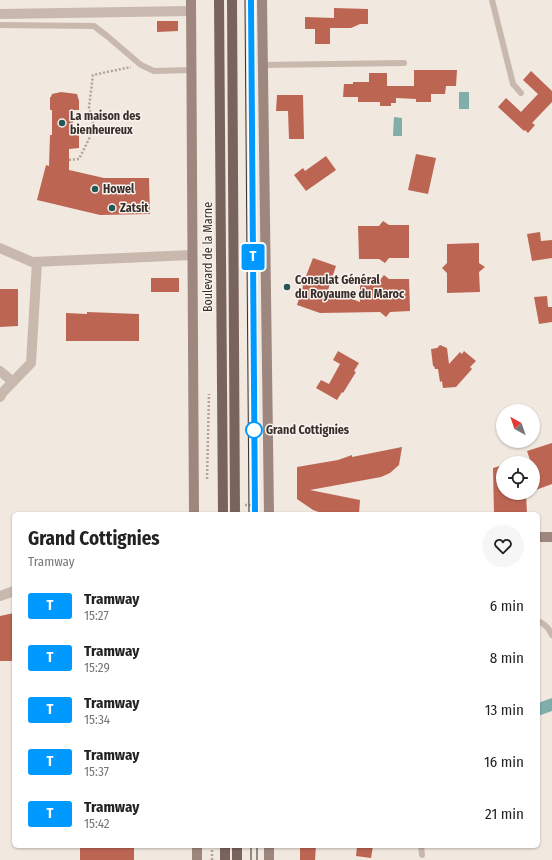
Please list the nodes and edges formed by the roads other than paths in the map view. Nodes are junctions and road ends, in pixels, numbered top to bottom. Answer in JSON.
{"nodes":[{"id":1,"x":191,"y":0,"type":"edge"},
{"id":2,"x":219,"y":0,"type":"edge"},
{"id":3,"x":232,"y":0,"type":"edge"},
{"id":4,"x":262,"y":0,"type":"edge"},
{"id":5,"x":492,"y":0,"type":"edge"},
{"id":6,"x":191,"y":11,"type":"junction"},
{"id":7,"x":0,"y":14,"type":"edge"},
{"id":8,"x":0,"y":24,"type":"edge"},
{"id":9,"x":404,"y":63,"type":"dead end"},
{"id":10,"x":262,"y":65,"type":"junction"},
{"id":11,"x":192,"y":70,"type":"junction"},
{"id":12,"x":521,"y":93,"type":"dead end"},
{"id":13,"x":0,"y":248,"type":"edge"},
{"id":14,"x":192,"y":255,"type":"junction"},
{"id":15,"x":37,"y":262,"type":"junction"},
{"id":16,"x":0,"y":371,"type":"edge"},
{"id":17,"x":13,"y":382,"type":"junction"},
{"id":18,"x":0,"y":397,"type":"edge"},
{"id":19,"x":194,"y":512,"type":"edge"},
{"id":20,"x":223,"y":512,"type":"edge"},
{"id":21,"x":235,"y":512,"type":"edge"},
{"id":22,"x":269,"y":512,"type":"edge"},
{"id":23,"x":540,"y":537,"type":"edge"},
{"id":24,"x":552,"y":537,"type":"edge"},
{"id":25,"x":12,"y":592,"type":"edge"},
{"id":26,"x":0,"y":596,"type":"edge"},
{"id":27,"x":540,"y":622,"type":"edge"},
{"id":28,"x":552,"y":635,"type":"edge"},
{"id":29,"x":197,"y":848,"type":"edge"},
{"id":30,"x":225,"y":848,"type":"edge"},
{"id":31,"x":237,"y":848,"type":"edge"},
{"id":32,"x":268,"y":848,"type":"edge"},
{"id":33,"x":421,"y":848,"type":"edge"},
{"id":34,"x":422,"y":855,"type":"dead end"},
{"id":35,"x":197,"y":860,"type":"edge"},
{"id":36,"x":225,"y":860,"type":"edge"},
{"id":37,"x":237,"y":860,"type":"edge"},
{"id":38,"x":269,"y":860,"type":"edge"}],
"edges":[{"from":1,"to":6,"type":"street","name":"Boulevard de la Marne"},
{"from":2,"to":20,"type":"main road","name":"Boulevard de la Marne"},
{"from":3,"to":21,"type":"main road","name":"Boulevard de la Marne"},
{"from":4,"to":10,"type":"street"},
{"from":5,"to":12,"type":"lane"},
{"from":6,"to":7,"type":"street"},
{"from":6,"to":11,"type":"street","name":"Boulevard de la Marne"},
{"from":8,"to":11,"type":"lane"},
{"from":9,"to":10,"type":"lane"},
{"from":10,"to":22,"type":"street"},
{"from":11,"to":14,"type":"street","name":"Boulevard de la Marne"},
{"from":13,"to":15,"type":"street"},
{"from":14,"to":15,"type":"street"},
{"from":14,"to":19,"type":"street","name":"Boulevard de la Marne"},
{"from":15,"to":17,"type":"street"},
{"from":16,"to":17,"type":"street"},
{"from":17,"to":18,"type":"street"},
{"from":23,"to":24,"type":"street"},
{"from":25,"to":26,"type":"street"},
{"from":27,"to":28,"type":"lane"},
{"from":29,"to":35,"type":"street"},
{"from":30,"to":36,"type":"main road"},
{"from":31,"to":37,"type":"main road"},
{"from":32,"to":38,"type":"street"},
{"from":33,"to":34,"type":"lane"}]}
